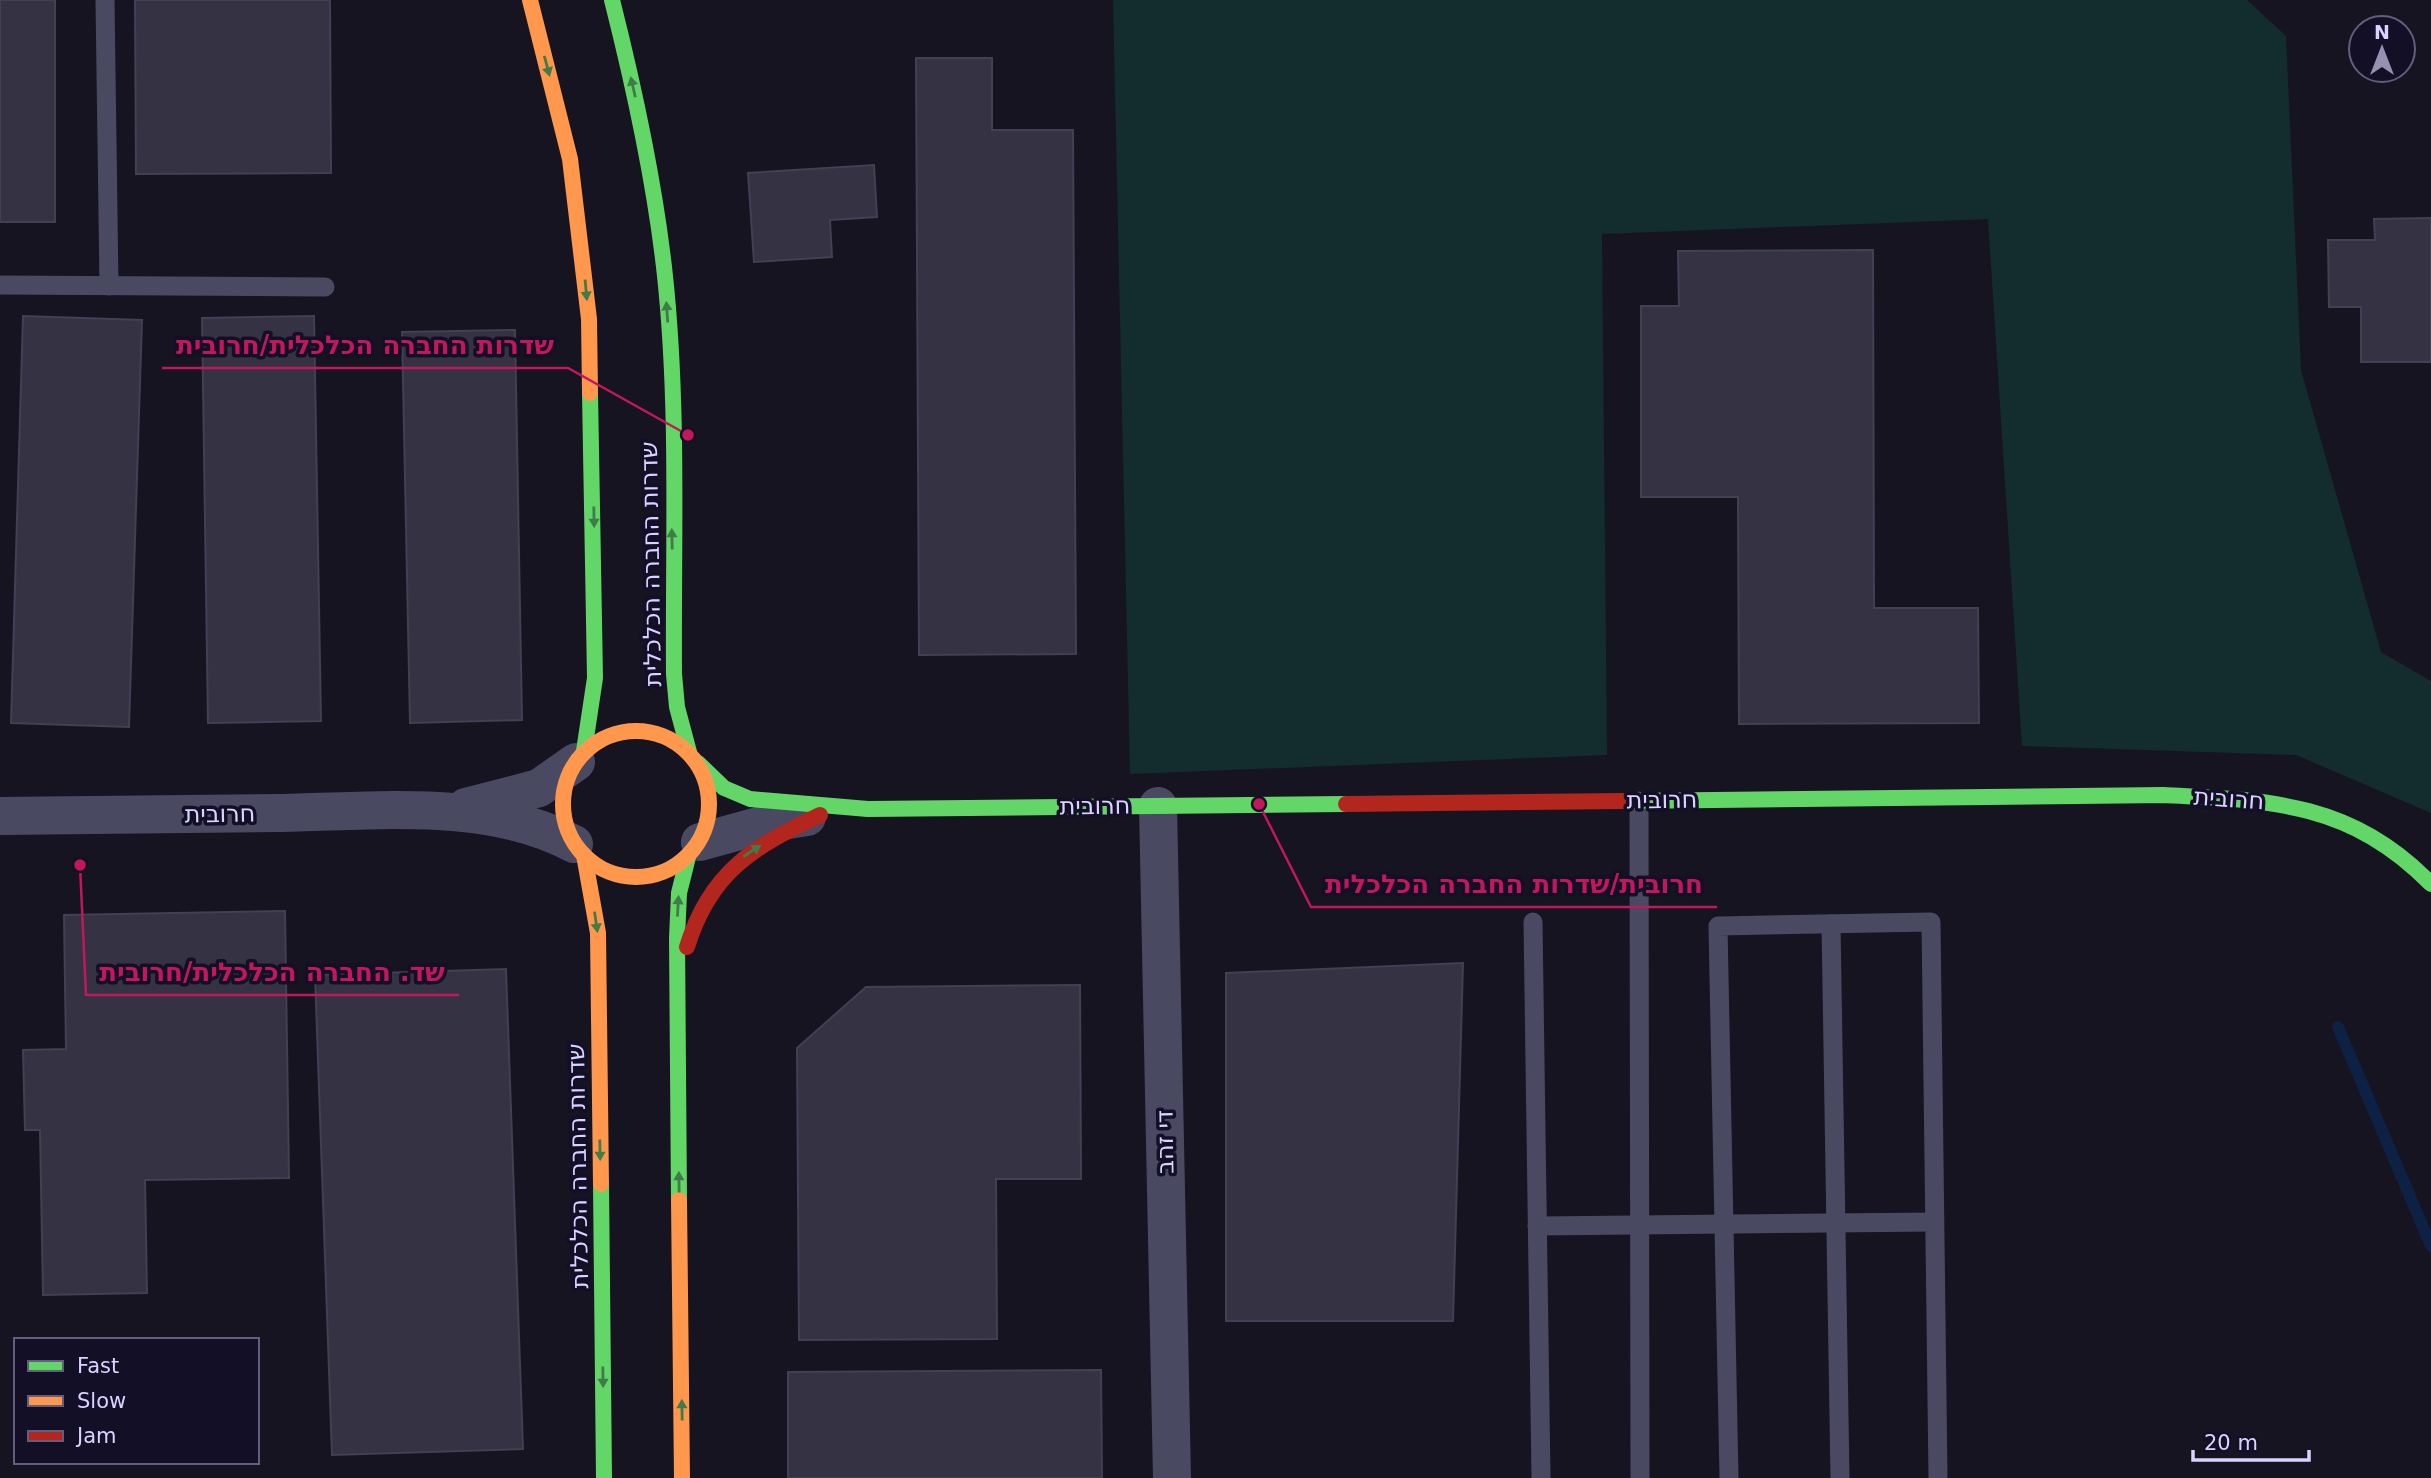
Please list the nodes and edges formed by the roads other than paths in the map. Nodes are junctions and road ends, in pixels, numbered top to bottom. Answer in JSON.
{"nodes":[{"id":1,"x":105,"y":0,"type":"edge"},
{"id":2,"x":530,"y":0,"type":"edge"},
{"id":3,"x":611,"y":0,"type":"edge"},
{"id":4,"x":0,"y":285,"type":"edge"},
{"id":5,"x":109,"y":286,"type":"junction"},
{"id":6,"x":325,"y":288,"type":"dead end"},
{"id":7,"x":580,"y":757,"type":"junction"},
{"id":8,"x":694,"y":758,"type":"junction"},
{"id":9,"x":1639,"y":801,"type":"junction"},
{"id":10,"x":1158,"y":806,"type":"junction"},
{"id":11,"x":868,"y":809,"type":"junction"},
{"id":12,"x":440,"y":811,"type":"junction"},
{"id":13,"x":0,"y":816,"type":"edge"},
{"id":14,"x":820,"y":816,"type":"junction"},
{"id":15,"x":579,"y":850,"type":"junction"},
{"id":16,"x":694,"y":850,"type":"junction"},
{"id":17,"x":2431,"y":884,"type":"edge"},
{"id":18,"x":1534,"y":922,"type":"dead end"},
{"id":19,"x":1831,"y":924,"type":"junction"},
{"id":20,"x":677,"y":993,"type":"junction"},
{"id":21,"x":1934,"y":1222,"type":"junction"},
{"id":22,"x":1836,"y":1224,"type":"junction"},
{"id":23,"x":1724,"y":1225,"type":"junction"},
{"id":24,"x":1537,"y":1226,"type":"junction"},
{"id":25,"x":1640,"y":1226,"type":"junction"},
{"id":26,"x":604,"y":1478,"type":"edge"},
{"id":27,"x":682,"y":1478,"type":"edge"},
{"id":28,"x":1172,"y":1478,"type":"edge"},
{"id":29,"x":1541,"y":1478,"type":"edge"},
{"id":30,"x":1640,"y":1478,"type":"edge"},
{"id":31,"x":1729,"y":1478,"type":"edge"},
{"id":32,"x":1840,"y":1478,"type":"edge"},
{"id":33,"x":1938,"y":1478,"type":"edge"}],
"edges":[{"from":1,"to":5,"type":"lane"},
{"from":2,"to":7,"type":"main road","one_way":true},
{"from":8,"to":3,"type":"main road","name":"שדרות החברה הכלכלית","one_way":true},
{"from":4,"to":5,"type":"lane"},
{"from":5,"to":6,"type":"lane"},
{"from":7,"to":8,"type":"main road"},
{"from":7,"to":12,"type":"street","name":"חרובית"},
{"from":7,"to":15,"type":"main road"},
{"from":8,"to":11,"type":"main road","name":"חרובית"},
{"from":8,"to":16,"type":"main road"},
{"from":9,"to":10,"type":"main road","name":"חרובית"},
{"from":9,"to":17,"type":"main road","name":"חרובית"},
{"from":9,"to":25,"type":"lane"},
{"from":10,"to":11,"type":"main road","name":"חרובית"},
{"from":10,"to":28,"type":"street","name":"די זהב"},
{"from":11,"to":14,"type":"street","name":"חרובית"},
{"from":12,"to":13,"type":"street","name":"חרובית"},
{"from":12,"to":15,"type":"street","name":"חרובית"},
{"from":14,"to":16,"type":"street","name":"חרובית"},
{"from":20,"to":14,"type":"main road","one_way":true},
{"from":15,"to":16,"type":"main road"},
{"from":15,"to":26,"type":"main road","name":"שדרות החברה הכלכלית","one_way":true},
{"from":20,"to":16,"type":"main road","one_way":true},
{"from":18,"to":24,"type":"lane"},
{"from":19,"to":21,"type":"lane"},
{"from":19,"to":22,"type":"lane"},
{"from":19,"to":23,"type":"lane"},
{"from":27,"to":20,"type":"main road","one_way":true},
{"from":21,"to":22,"type":"lane"},
{"from":21,"to":33,"type":"lane"},
{"from":22,"to":23,"type":"lane"},
{"from":22,"to":32,"type":"lane"},
{"from":23,"to":25,"type":"lane"},
{"from":23,"to":31,"type":"lane"},
{"from":24,"to":25,"type":"lane"},
{"from":24,"to":29,"type":"lane"},
{"from":25,"to":30,"type":"lane"}]}
